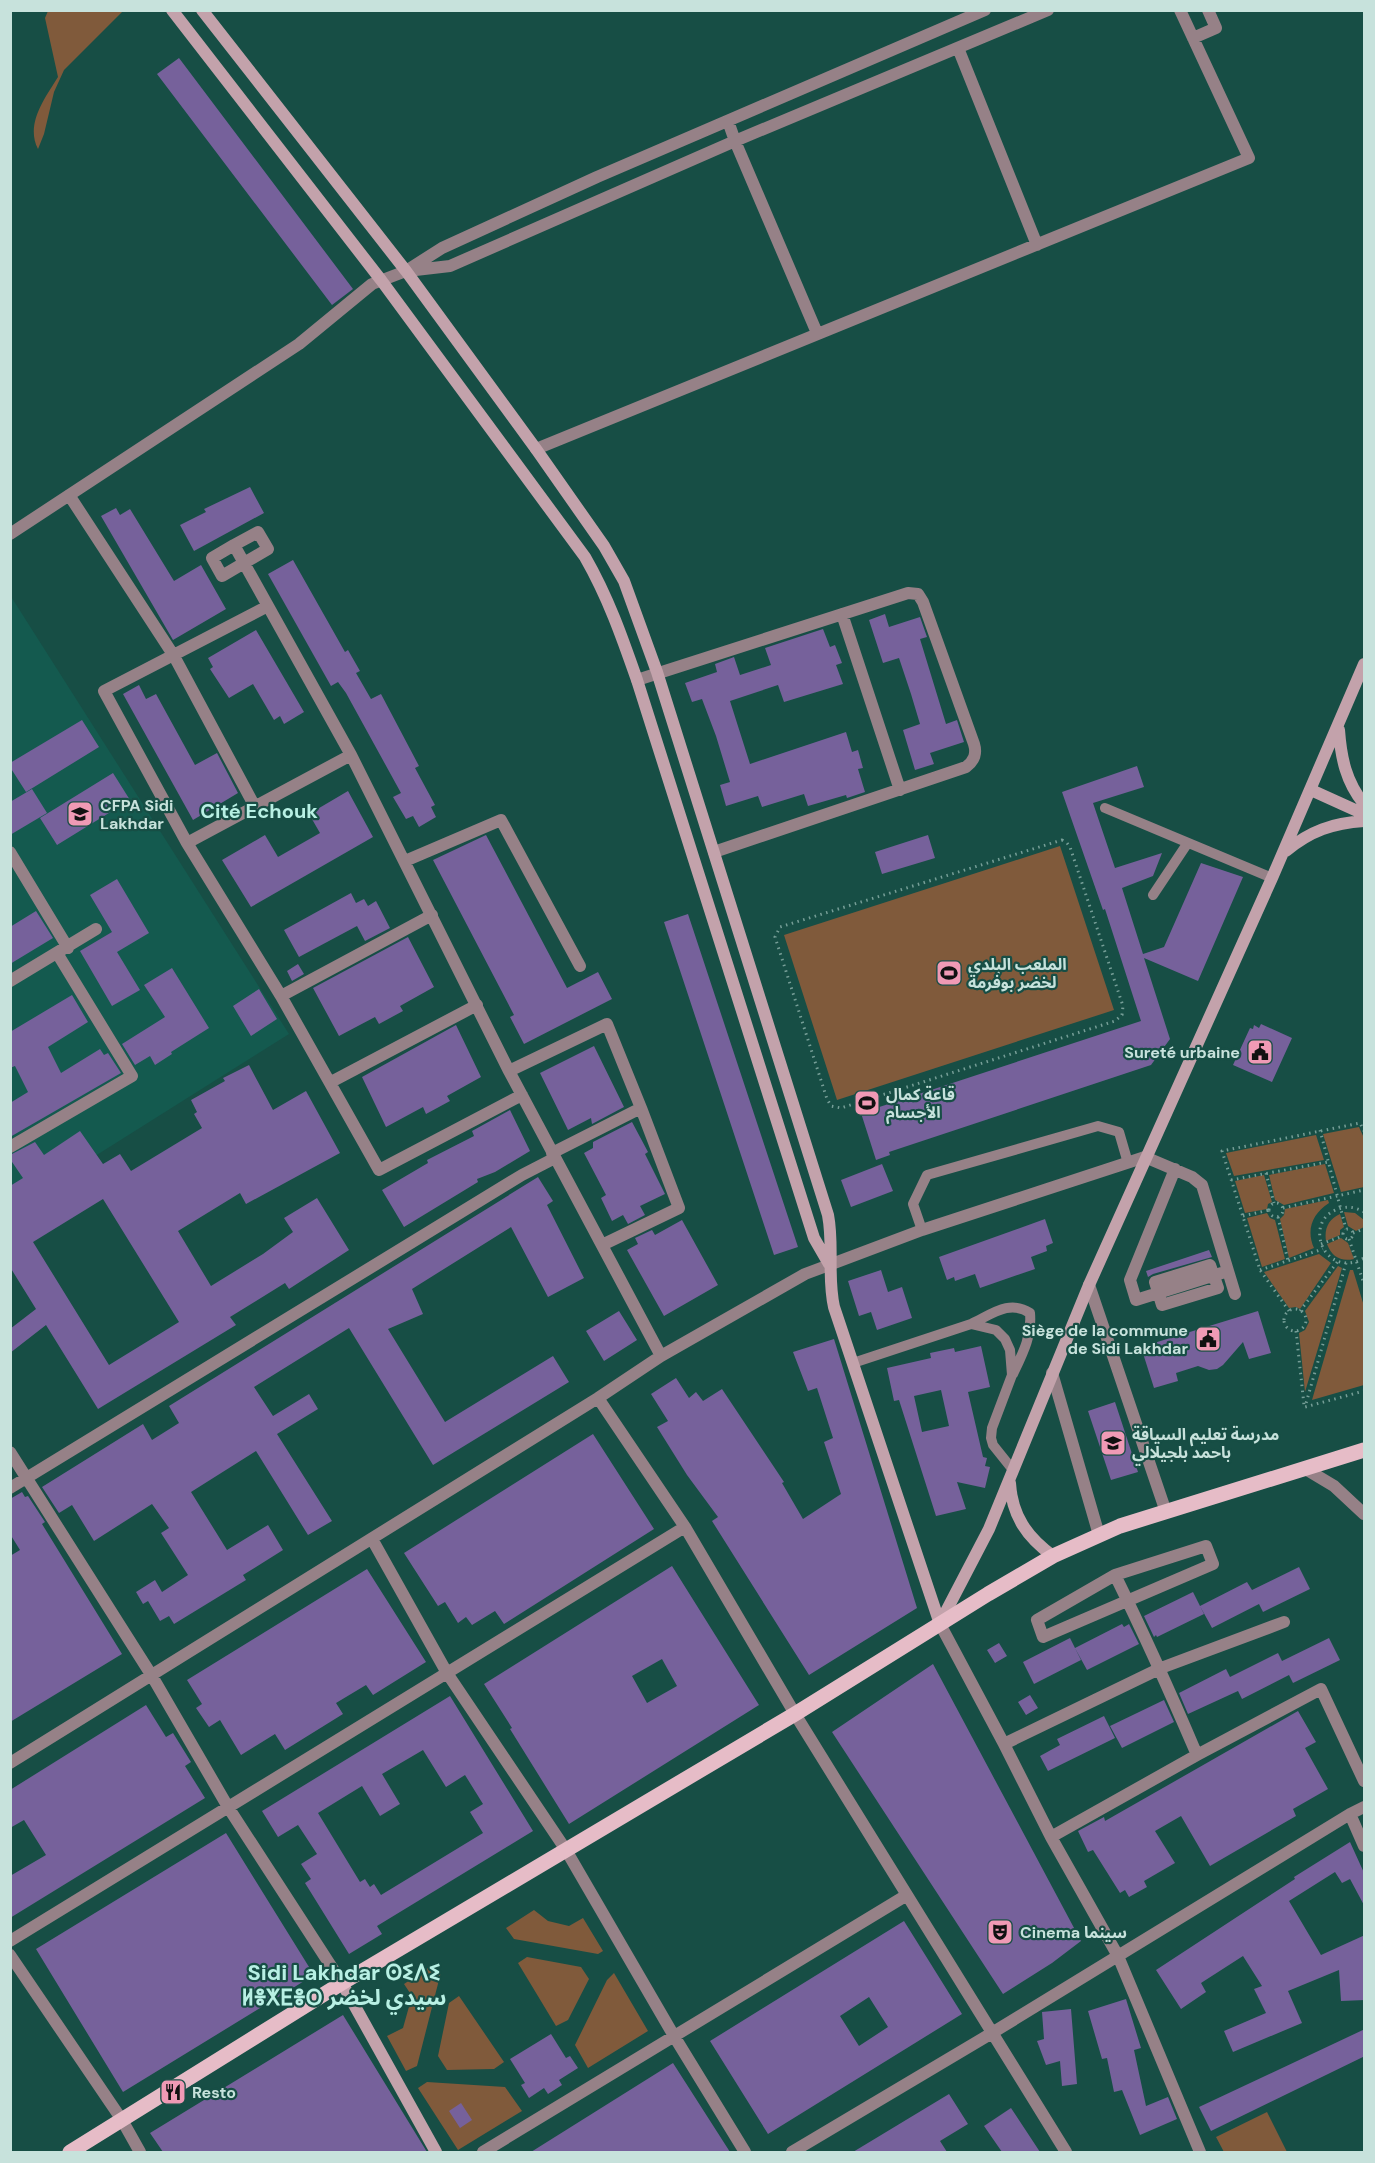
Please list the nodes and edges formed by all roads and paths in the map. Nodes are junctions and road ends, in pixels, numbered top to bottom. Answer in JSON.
{"nodes":[{"id":1,"x":172,"y":10,"type":"edge"},
{"id":2,"x":202,"y":10,"type":"edge"},
{"id":3,"x":985,"y":10,"type":"edge"},
{"id":4,"x":1048,"y":10,"type":"edge"},
{"id":5,"x":1180,"y":10,"type":"edge"},
{"id":6,"x":1208,"y":10,"type":"edge"},
{"id":7,"x":1193,"y":38,"type":"junction"},
{"id":8,"x":958,"y":48,"type":"junction"},
{"id":9,"x":728,"y":120,"type":"junction"},
{"id":10,"x":735,"y":141,"type":"junction"},
{"id":11,"x":1037,"y":244,"type":"junction"},
{"id":12,"x":406,"y":271,"type":"junction"},
{"id":13,"x":381,"y":280,"type":"junction"},
{"id":14,"x":818,"y":333,"type":"junction"},
{"id":15,"x":536,"y":449,"type":"junction"},
{"id":16,"x":69,"y":495,"type":"junction"},
{"id":17,"x":10,"y":534,"type":"edge"},
{"id":18,"x":234,"y":545,"type":"junction"},
{"id":19,"x":244,"y":563,"type":"junction"},
{"id":20,"x":268,"y":606,"type":"junction"},
{"id":21,"x":842,"y":614,"type":"junction"},
{"id":22,"x":174,"y":656,"type":"junction"},
{"id":23,"x":1365,"y":664,"type":"edge"},
{"id":24,"x":657,"y":672,"type":"junction"},
{"id":25,"x":637,"y":680,"type":"junction"},
{"id":26,"x":1339,"y":727,"type":"junction"},
{"id":27,"x":351,"y":755,"type":"junction"},
{"id":28,"x":900,"y":790,"type":"junction"},
{"id":29,"x":1311,"y":790,"type":"junction"},
{"id":30,"x":1365,"y":804,"type":"edge"},
{"id":31,"x":254,"y":805,"type":"junction"},
{"id":32,"x":1106,"y":808,"type":"dead end"},
{"id":33,"x":1365,"y":814,"type":"edge"},
{"id":34,"x":1365,"y":821,"type":"edge"},
{"id":35,"x":187,"y":843,"type":"junction"},
{"id":36,"x":1187,"y":844,"type":"junction"},
{"id":37,"x":10,"y":852,"type":"edge"},
{"id":38,"x":714,"y":852,"type":"junction"},
{"id":39,"x":1282,"y":854,"type":"junction"},
{"id":40,"x":405,"y":861,"type":"junction"},
{"id":41,"x":1272,"y":879,"type":"junction"},
{"id":42,"x":1153,"y":895,"type":"dead end"},
{"id":43,"x":432,"y":915,"type":"junction"},
{"id":44,"x":96,"y":929,"type":"dead end"},
{"id":45,"x":63,"y":950,"type":"junction"},
{"id":46,"x":580,"y":966,"type":"dead end"},
{"id":47,"x":10,"y":981,"type":"edge"},
{"id":48,"x":281,"y":996,"type":"junction"},
{"id":49,"x":1122,"y":1003,"type":"joint"},
{"id":50,"x":477,"y":1005,"type":"junction"},
{"id":51,"x":509,"y":1071,"type":"junction"},
{"id":52,"x":331,"y":1082,"type":"junction"},
{"id":53,"x":522,"y":1095,"type":"junction"},
{"id":54,"x":641,"y":1108,"type":"junction"},
{"id":55,"x":1320,"y":1130,"type":"junction"},
{"id":56,"x":1365,"y":1131,"type":"edge"},
{"id":57,"x":10,"y":1147,"type":"edge"},
{"id":58,"x":554,"y":1156,"type":"junction"},
{"id":59,"x":1145,"y":1157,"type":"junction"},
{"id":60,"x":1328,"y":1162,"type":"junction"},
{"id":61,"x":1128,"y":1163,"type":"junction"},
{"id":62,"x":1175,"y":1169,"type":"junction"},
{"id":63,"x":1266,"y":1173,"type":"junction"},
{"id":64,"x":1231,"y":1180,"type":"junction"},
{"id":65,"x":1365,"y":1190,"type":"edge"},
{"id":66,"x":1338,"y":1195,"type":"junction"},
{"id":67,"x":1274,"y":1203,"type":"junction"},
{"id":68,"x":1283,"y":1208,"type":"junction"},
{"id":69,"x":1341,"y":1208,"type":"junction"},
{"id":70,"x":1269,"y":1210,"type":"junction"},
{"id":71,"x":1365,"y":1212,"type":"edge"},
{"id":72,"x":1243,"y":1216,"type":"junction"},
{"id":73,"x":1278,"y":1217,"type":"junction"},
{"id":74,"x":1346,"y":1229,"type":"junction"},
{"id":75,"x":1365,"y":1229,"type":"edge"},
{"id":76,"x":922,"y":1230,"type":"junction"},
{"id":77,"x":1353,"y":1233,"type":"junction"},
{"id":78,"x":1343,"y":1236,"type":"junction"},
{"id":79,"x":1349,"y":1239,"type":"junction"},
{"id":80,"x":1321,"y":1244,"type":"junction"},
{"id":81,"x":602,"y":1245,"type":"junction"},
{"id":82,"x":1323,"y":1249,"type":"junction"},
{"id":83,"x":1365,"y":1258,"type":"edge"},
{"id":84,"x":1288,"y":1261,"type":"junction"},
{"id":85,"x":1338,"y":1261,"type":"junction"},
{"id":86,"x":1357,"y":1262,"type":"junction"},
{"id":87,"x":1346,"y":1263,"type":"junction"},
{"id":88,"x":830,"y":1264,"type":"junction"},
{"id":89,"x":1260,"y":1270,"type":"junction"},
{"id":90,"x":1228,"y":1271,"type":"junction"},
{"id":91,"x":1214,"y":1275,"type":"junction"},
{"id":92,"x":1365,"y":1284,"type":"edge"},
{"id":93,"x":1089,"y":1285,"type":"junction"},
{"id":94,"x":1158,"y":1293,"type":"junction"},
{"id":95,"x":1235,"y":1294,"type":"dead end"},
{"id":96,"x":1289,"y":1311,"type":"junction"},
{"id":97,"x":1300,"y":1311,"type":"junction"},
{"id":98,"x":971,"y":1324,"type":"junction"},
{"id":99,"x":1296,"y":1331,"type":"junction"},
{"id":100,"x":661,"y":1356,"type":"junction"},
{"id":101,"x":853,"y":1363,"type":"junction"},
{"id":102,"x":1052,"y":1373,"type":"junction"},
{"id":103,"x":1012,"y":1375,"type":"junction"},
{"id":104,"x":1365,"y":1391,"type":"edge"},
{"id":105,"x":598,"y":1398,"type":"junction"},
{"id":106,"x":1305,"y":1407,"type":"junction"},
{"id":107,"x":1365,"y":1450,"type":"edge"},
{"id":108,"x":10,"y":1452,"type":"edge"},
{"id":109,"x":1304,"y":1468,"type":"junction"},
{"id":110,"x":1011,"y":1474,"type":"junction"},
{"id":111,"x":27,"y":1478,"type":"junction"},
{"id":112,"x":10,"y":1488,"type":"edge"},
{"id":113,"x":1166,"y":1512,"type":"junction"},
{"id":114,"x":1365,"y":1514,"type":"edge"},
{"id":115,"x":685,"y":1527,"type":"junction"},
{"id":116,"x":1099,"y":1535,"type":"junction"},
{"id":117,"x":372,"y":1539,"type":"junction"},
{"id":118,"x":1053,"y":1556,"type":"junction"},
{"id":119,"x":1115,"y":1575,"type":"junction"},
{"id":120,"x":1128,"y":1600,"type":"junction"},
{"id":121,"x":1284,"y":1622,"type":"dead end"},
{"id":122,"x":940,"y":1624,"type":"junction"},
{"id":123,"x":1161,"y":1668,"type":"junction"},
{"id":124,"x":447,"y":1673,"type":"junction"},
{"id":125,"x":152,"y":1676,"type":"junction"},
{"id":126,"x":795,"y":1714,"type":"junction"},
{"id":127,"x":1004,"y":1743,"type":"junction"},
{"id":128,"x":1197,"y":1755,"type":"junction"},
{"id":129,"x":10,"y":1763,"type":"edge"},
{"id":130,"x":1365,"y":1781,"type":"edge"},
{"id":131,"x":1365,"y":1807,"type":"edge"},
{"id":132,"x":228,"y":1808,"type":"junction"},
{"id":133,"x":1350,"y":1814,"type":"junction"},
{"id":134,"x":1051,"y":1837,"type":"junction"},
{"id":135,"x":1365,"y":1846,"type":"edge"},
{"id":136,"x":566,"y":1850,"type":"junction"},
{"id":137,"x":907,"y":1895,"type":"junction"},
{"id":138,"x":10,"y":1941,"type":"edge"},
{"id":139,"x":10,"y":1955,"type":"edge"},
{"id":140,"x":1119,"y":1956,"type":"junction"},
{"id":141,"x":342,"y":1983,"type":"junction"},
{"id":142,"x":992,"y":2033,"type":"junction"},
{"id":143,"x":674,"y":2036,"type":"junction"},
{"id":144,"x":122,"y":2120,"type":"junction"},
{"id":145,"x":70,"y":2152,"type":"edge"},
{"id":146,"x":140,"y":2152,"type":"edge"},
{"id":147,"x":436,"y":2152,"type":"edge"},
{"id":148,"x":483,"y":2152,"type":"edge"},
{"id":149,"x":745,"y":2152,"type":"edge"},
{"id":150,"x":792,"y":2152,"type":"edge"},
{"id":151,"x":1066,"y":2152,"type":"edge"},
{"id":152,"x":1200,"y":2152,"type":"edge"}],
"edges":[{"from":1,"to":13,"type":"main road"},
{"from":2,"to":12,"type":"main road"},
{"from":3,"to":9,"type":"street"},
{"from":4,"to":8,"type":"street"},
{"from":5,"to":7,"type":"street"},
{"from":6,"to":7,"type":"street"},
{"from":7,"to":11,"type":"street"},
{"from":8,"to":10,"type":"street"},
{"from":8,"to":11,"type":"street"},
{"from":9,"to":10,"type":"street"},
{"from":9,"to":12,"type":"street"},
{"from":10,"to":12,"type":"street"},
{"from":10,"to":14,"type":"street"},
{"from":11,"to":14,"type":"street"},
{"from":12,"to":13,"type":"street"},
{"from":12,"to":15,"type":"main road"},
{"from":13,"to":16,"type":"street"},
{"from":13,"to":25,"type":"main road"},
{"from":14,"to":15,"type":"street"},
{"from":15,"to":24,"type":"main road"},
{"from":16,"to":17,"type":"street"},
{"from":16,"to":22,"type":"street"},
{"from":18,"to":19,"type":"street"},
{"from":18,"to":19,"type":"street"},
{"from":18,"to":19,"type":"street"},
{"from":19,"to":20,"type":"street"},
{"from":20,"to":22,"type":"street"},
{"from":20,"to":27,"type":"street"},
{"from":21,"to":24,"type":"street"},
{"from":21,"to":28,"type":"street"},
{"from":21,"to":28,"type":"street"},
{"from":22,"to":31,"type":"street"},
{"from":22,"to":35,"type":"street"},
{"from":23,"to":26,"type":"main road"},
{"from":24,"to":25,"type":"street"},
{"from":24,"to":38,"type":"main road"},
{"from":25,"to":88,"type":"main road"},
{"from":26,"to":29,"type":"main road"},
{"from":26,"to":30,"type":"main road"},
{"from":27,"to":31,"type":"street"},
{"from":27,"to":40,"type":"street"},
{"from":28,"to":38,"type":"street"},
{"from":29,"to":33,"type":"main road"},
{"from":29,"to":39,"type":"main road"},
{"from":31,"to":35,"type":"street"},
{"from":32,"to":36,"type":"lane"},
{"from":34,"to":39,"type":"main road"},
{"from":35,"to":48,"type":"street"},
{"from":36,"to":41,"type":"lane"},
{"from":36,"to":42,"type":"lane"},
{"from":37,"to":45,"type":"street"},
{"from":38,"to":88,"type":"main road"},
{"from":39,"to":41,"type":"main road"},
{"from":40,"to":43,"type":"street"},
{"from":40,"to":46,"type":"street"},
{"from":41,"to":59,"type":"main road"},
{"from":43,"to":48,"type":"street"},
{"from":43,"to":50,"type":"street"},
{"from":44,"to":45,"type":"street"},
{"from":45,"to":47,"type":"street"},
{"from":45,"to":57,"type":"street"},
{"from":48,"to":52,"type":"street"},
{"from":49,"to":49,"type":"path"},
{"from":50,"to":51,"type":"street"},
{"from":50,"to":52,"type":"street"},
{"from":51,"to":53,"type":"street"},
{"from":51,"to":54,"type":"street"},
{"from":52,"to":53,"type":"street"},
{"from":53,"to":58,"type":"street"},
{"from":54,"to":58,"type":"street"},
{"from":54,"to":81,"type":"street"},
{"from":55,"to":56,"type":"path"},
{"from":55,"to":60,"type":"path"},
{"from":55,"to":64,"type":"path"},
{"from":58,"to":81,"type":"street"},
{"from":58,"to":111,"type":"street"},
{"from":59,"to":61,"type":"street"},
{"from":59,"to":62,"type":"street"},
{"from":59,"to":93,"type":"main road"},
{"from":60,"to":63,"type":"path"},
{"from":60,"to":66,"type":"path"},
{"from":61,"to":76,"type":"street"},
{"from":61,"to":76,"type":"lane"},
{"from":62,"to":90,"type":"street"},
{"from":62,"to":94,"type":"street"},
{"from":63,"to":64,"type":"path"},
{"from":63,"to":67,"type":"path"},
{"from":64,"to":72,"type":"path"},
{"from":65,"to":66,"type":"path"},
{"from":66,"to":68,"type":"path"},
{"from":66,"to":69,"type":"path"},
{"from":67,"to":68,"type":"path"},
{"from":67,"to":70,"type":"path"},
{"from":68,"to":73,"type":"path"},
{"from":69,"to":71,"type":"path"},
{"from":69,"to":74,"type":"path"},
{"from":69,"to":80,"type":"path"},
{"from":70,"to":72,"type":"path"},
{"from":70,"to":73,"type":"path"},
{"from":72,"to":89,"type":"path"},
{"from":73,"to":84,"type":"path"},
{"from":74,"to":77,"type":"path"},
{"from":74,"to":78,"type":"path"},
{"from":75,"to":77,"type":"path"},
{"from":76,"to":88,"type":"street"},
{"from":77,"to":79,"type":"path"},
{"from":78,"to":79,"type":"path"},
{"from":78,"to":80,"type":"path"},
{"from":79,"to":86,"type":"path"},
{"from":80,"to":82,"type":"path"},
{"from":81,"to":100,"type":"street"},
{"from":82,"to":84,"type":"path"},
{"from":82,"to":85,"type":"path"},
{"from":83,"to":86,"type":"path"},
{"from":84,"to":89,"type":"path"},
{"from":85,"to":87,"type":"path"},
{"from":85,"to":97,"type":"path"},
{"from":86,"to":87,"type":"path"},
{"from":86,"to":92,"type":"path"},
{"from":87,"to":106,"type":"path"},
{"from":88,"to":100,"type":"street"},
{"from":88,"to":101,"type":"main road"},
{"from":89,"to":96,"type":"path"},
{"from":90,"to":91,"type":"street"},
{"from":90,"to":95,"type":"street"},
{"from":91,"to":94,"type":"street"},
{"from":91,"to":94,"type":"street"},
{"from":93,"to":102,"type":"main road"},
{"from":93,"to":113,"type":"street"},
{"from":96,"to":97,"type":"path"},
{"from":96,"to":99,"type":"path"},
{"from":97,"to":99,"type":"path"},
{"from":98,"to":101,"type":"lane"},
{"from":98,"to":103,"type":"lane"},
{"from":98,"to":103,"type":"lane"},
{"from":99,"to":106,"type":"path"},
{"from":100,"to":105,"type":"street"},
{"from":101,"to":122,"type":"main road"},
{"from":102,"to":110,"type":"main road"},
{"from":102,"to":116,"type":"street"},
{"from":103,"to":110,"type":"lane"},
{"from":104,"to":106,"type":"path"},
{"from":105,"to":115,"type":"street"},
{"from":105,"to":117,"type":"street"},
{"from":107,"to":109,"type":"main road"},
{"from":108,"to":111,"type":"street"},
{"from":109,"to":113,"type":"main road"},
{"from":109,"to":114,"type":"street"},
{"from":110,"to":118,"type":"main road"},
{"from":110,"to":122,"type":"main road"},
{"from":111,"to":112,"type":"street"},
{"from":111,"to":125,"type":"street"},
{"from":113,"to":116,"type":"main road"},
{"from":115,"to":124,"type":"street"},
{"from":115,"to":126,"type":"street"},
{"from":116,"to":118,"type":"main road"},
{"from":117,"to":124,"type":"street"},
{"from":117,"to":125,"type":"street"},
{"from":118,"to":122,"type":"main road"},
{"from":119,"to":120,"type":"street"},
{"from":119,"to":120,"type":"street"},
{"from":119,"to":120,"type":"street"},
{"from":120,"to":123,"type":"street"},
{"from":121,"to":123,"type":"street"},
{"from":122,"to":126,"type":"main road"},
{"from":122,"to":127,"type":"street"},
{"from":123,"to":127,"type":"street"},
{"from":123,"to":128,"type":"street"},
{"from":124,"to":132,"type":"street"},
{"from":124,"to":136,"type":"street"},
{"from":125,"to":129,"type":"street"},
{"from":125,"to":132,"type":"street"},
{"from":126,"to":136,"type":"main road"},
{"from":126,"to":137,"type":"street"},
{"from":127,"to":134,"type":"street"},
{"from":128,"to":130,"type":"street"},
{"from":128,"to":134,"type":"street"},
{"from":131,"to":133,"type":"street"},
{"from":132,"to":138,"type":"street"},
{"from":132,"to":141,"type":"street"},
{"from":133,"to":135,"type":"street"},
{"from":133,"to":140,"type":"street"},
{"from":134,"to":140,"type":"street"},
{"from":136,"to":141,"type":"main road"},
{"from":136,"to":143,"type":"street"},
{"from":137,"to":142,"type":"street"},
{"from":137,"to":143,"type":"street"},
{"from":139,"to":144,"type":"street"},
{"from":140,"to":142,"type":"street"},
{"from":140,"to":152,"type":"street"},
{"from":141,"to":144,"type":"main road"},
{"from":141,"to":147,"type":"main road"},
{"from":142,"to":150,"type":"street"},
{"from":142,"to":151,"type":"street"},
{"from":143,"to":148,"type":"street"},
{"from":143,"to":149,"type":"street"},
{"from":144,"to":145,"type":"main road"},
{"from":144,"to":146,"type":"street"}]}
